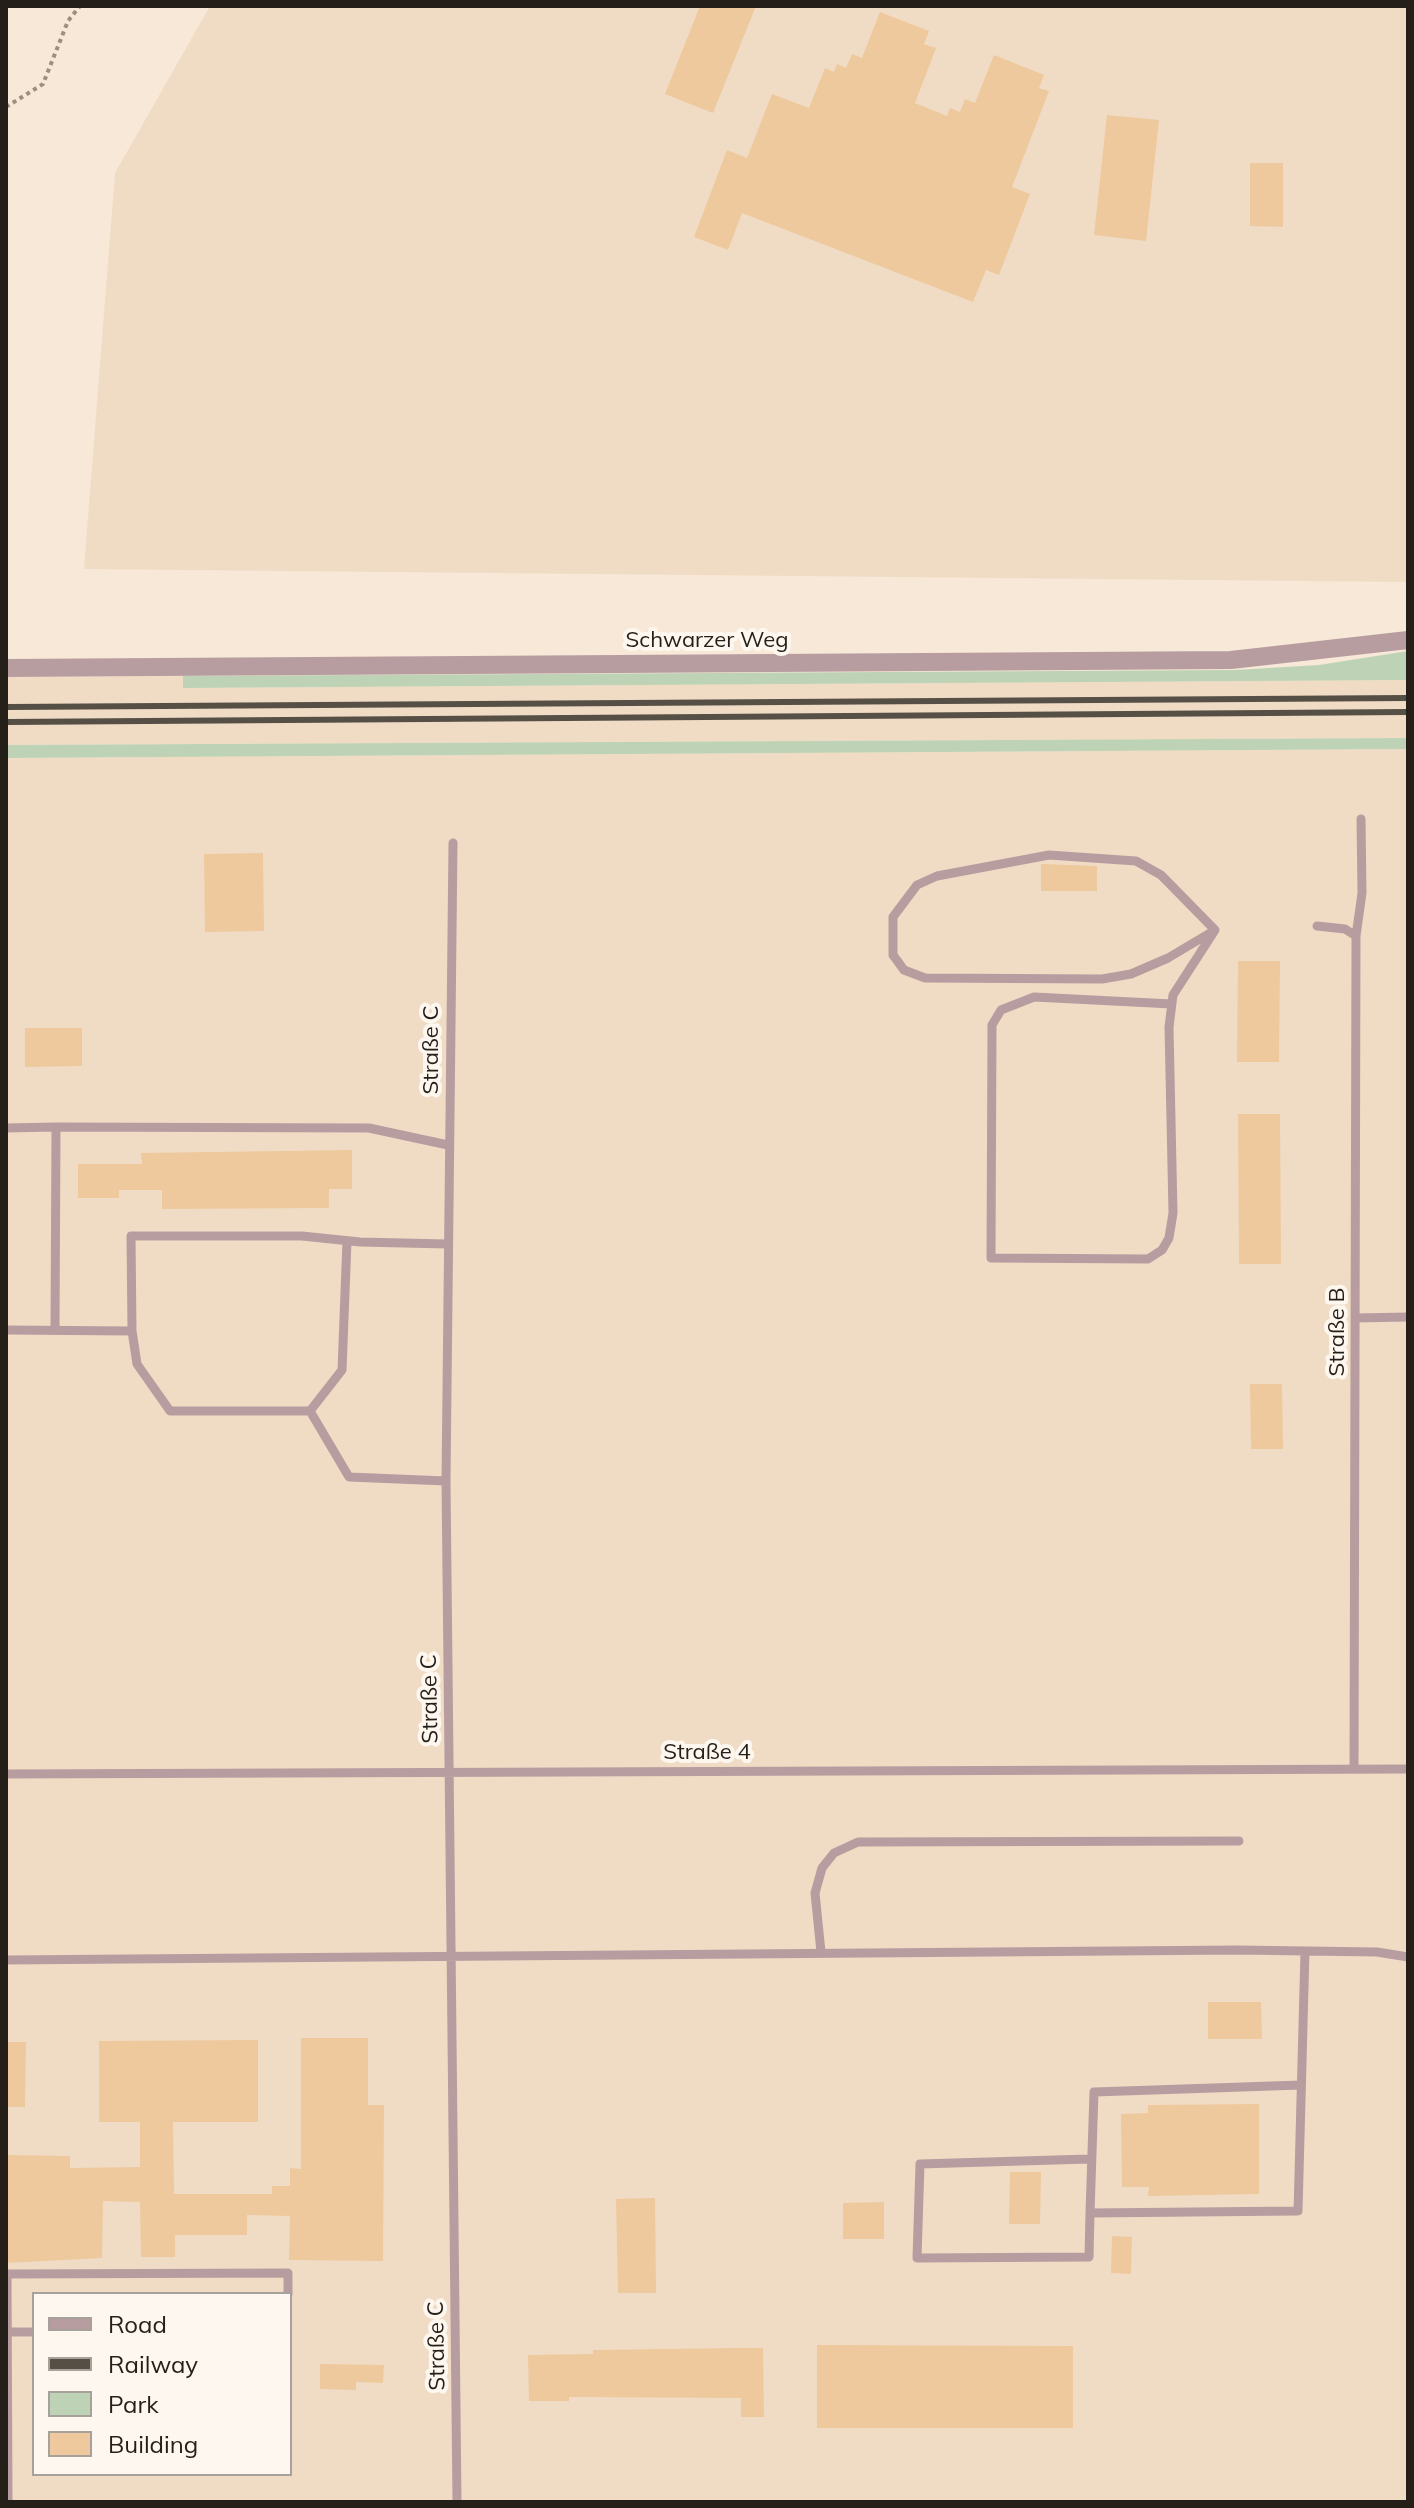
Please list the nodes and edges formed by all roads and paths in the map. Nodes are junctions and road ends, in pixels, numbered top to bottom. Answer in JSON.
{"nodes":[{"id":1,"x":80,"y":6,"type":"edge"},
{"id":2,"x":6,"y":107,"type":"edge"},
{"id":3,"x":1408,"y":640,"type":"edge"},
{"id":4,"x":6,"y":668,"type":"edge"},
{"id":5,"x":1361,"y":819,"type":"dead end"},
{"id":6,"x":453,"y":843,"type":"dead end"},
{"id":7,"x":1317,"y":926,"type":"dead end"},
{"id":8,"x":1215,"y":930,"type":"junction"},
{"id":9,"x":1356,"y":936,"type":"junction"},
{"id":10,"x":1172,"y":1004,"type":"junction"},
{"id":11,"x":56,"y":1127,"type":"junction"},
{"id":12,"x":6,"y":1128,"type":"edge"},
{"id":13,"x":448,"y":1145,"type":"junction"},
{"id":14,"x":347,"y":1241,"type":"junction"},
{"id":15,"x":447,"y":1244,"type":"junction"},
{"id":16,"x":1408,"y":1317,"type":"edge"},
{"id":17,"x":1355,"y":1318,"type":"junction"},
{"id":18,"x":6,"y":1330,"type":"edge"},
{"id":19,"x":55,"y":1330,"type":"junction"},
{"id":20,"x":132,"y":1331,"type":"junction"},
{"id":21,"x":310,"y":1411,"type":"junction"},
{"id":22,"x":446,"y":1481,"type":"junction"},
{"id":23,"x":1354,"y":1769,"type":"junction"},
{"id":24,"x":1408,"y":1769,"type":"edge"},
{"id":25,"x":449,"y":1771,"type":"junction"},
{"id":26,"x":6,"y":1774,"type":"edge"},
{"id":27,"x":1239,"y":1841,"type":"dead end"},
{"id":28,"x":1305,"y":1951,"type":"junction"},
{"id":29,"x":821,"y":1952,"type":"junction"},
{"id":30,"x":451,"y":1957,"type":"junction"},
{"id":31,"x":1408,"y":1957,"type":"edge"},
{"id":32,"x":6,"y":1960,"type":"edge"},
{"id":33,"x":1301,"y":2085,"type":"junction"},
{"id":34,"x":1089,"y":2159,"type":"junction"},
{"id":35,"x":1090,"y":2213,"type":"junction"},
{"id":36,"x":7,"y":2274,"type":"edge"},
{"id":37,"x":288,"y":2292,"type":"edge"},
{"id":38,"x":7,"y":2332,"type":"edge"},
{"id":39,"x":32,"y":2332,"type":"edge"},
{"id":40,"x":8,"y":2502,"type":"edge"},
{"id":41,"x":457,"y":2502,"type":"edge"}],
"edges":[{"from":1,"to":2,"type":"path"},
{"from":3,"to":4,"type":"street","name":"Schwarzer Weg"},
{"from":5,"to":9,"type":"lane","name":"Straße B"},
{"from":6,"to":13,"type":"lane","name":"Straße C"},
{"from":7,"to":9,"type":"lane"},
{"from":8,"to":8,"type":"lane"},
{"from":8,"to":10,"type":"lane"},
{"from":9,"to":17,"type":"lane","name":"Straße B"},
{"from":10,"to":10,"type":"lane"},
{"from":11,"to":12,"type":"lane"},
{"from":11,"to":13,"type":"lane"},
{"from":11,"to":19,"type":"lane"},
{"from":13,"to":15,"type":"lane","name":"Straße C"},
{"from":14,"to":15,"type":"lane"},
{"from":14,"to":20,"type":"lane"},
{"from":14,"to":21,"type":"lane"},
{"from":15,"to":22,"type":"lane","name":"Straße C"},
{"from":16,"to":17,"type":"lane"},
{"from":17,"to":23,"type":"lane","name":"Straße B"},
{"from":18,"to":19,"type":"lane"},
{"from":19,"to":20,"type":"lane"},
{"from":20,"to":21,"type":"lane"},
{"from":21,"to":22,"type":"lane"},
{"from":22,"to":25,"type":"lane","name":"Straße C"},
{"from":23,"to":24,"type":"lane","name":"Straße 4"},
{"from":23,"to":25,"type":"lane","name":"Straße 4"},
{"from":25,"to":26,"type":"lane","name":"Straße 4"},
{"from":25,"to":30,"type":"lane","name":"Straße C"},
{"from":27,"to":29,"type":"lane"},
{"from":28,"to":29,"type":"lane"},
{"from":28,"to":31,"type":"lane"},
{"from":28,"to":33,"type":"lane"},
{"from":29,"to":30,"type":"lane"},
{"from":30,"to":32,"type":"lane"},
{"from":30,"to":41,"type":"lane","name":"Straße C"},
{"from":33,"to":34,"type":"lane"},
{"from":33,"to":35,"type":"lane"},
{"from":34,"to":35,"type":"lane"},
{"from":34,"to":35,"type":"lane"},
{"from":36,"to":37,"type":"lane"},
{"from":36,"to":38,"type":"lane"},
{"from":38,"to":39,"type":"lane"},
{"from":38,"to":40,"type":"lane"}]}
